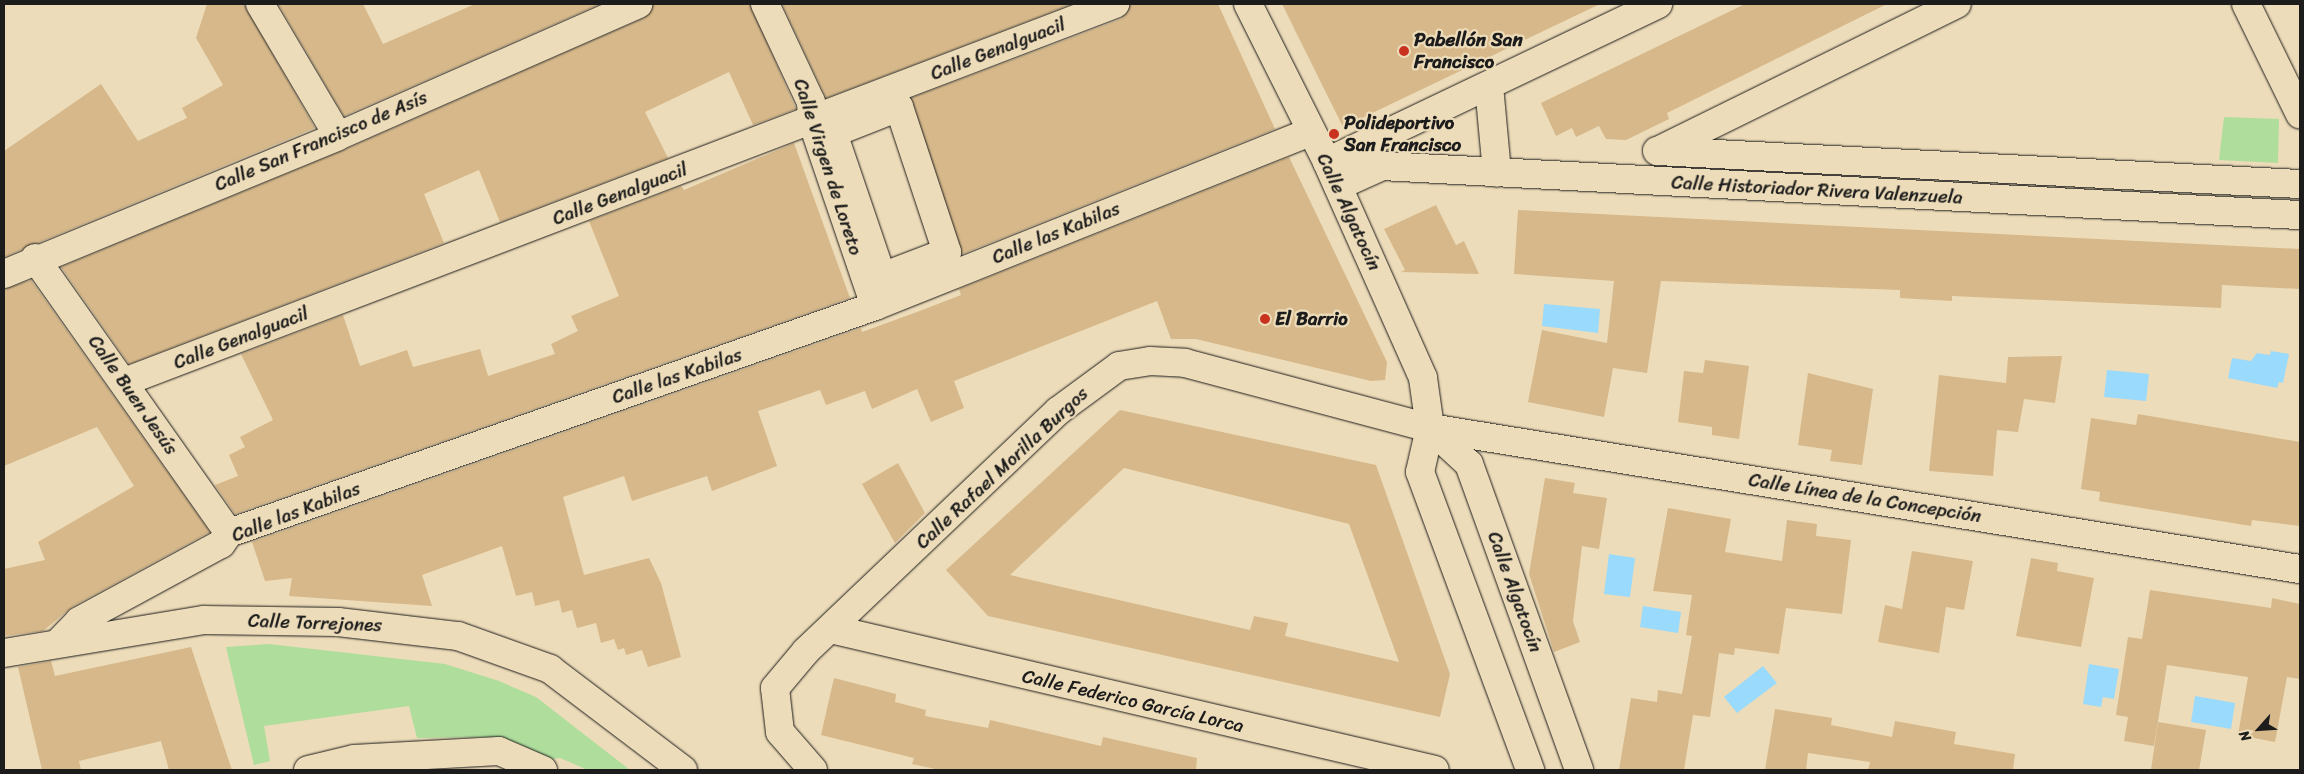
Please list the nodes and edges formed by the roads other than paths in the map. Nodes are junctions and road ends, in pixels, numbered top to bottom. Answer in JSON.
{"nodes":[{"id":1,"x":260,"y":4,"type":"edge"},
{"id":2,"x":638,"y":4,"type":"edge"},
{"id":3,"x":765,"y":4,"type":"edge"},
{"id":4,"x":1115,"y":4,"type":"edge"},
{"id":5,"x":1248,"y":4,"type":"edge"},
{"id":6,"x":1658,"y":4,"type":"edge"},
{"id":7,"x":1957,"y":4,"type":"edge"},
{"id":8,"x":2246,"y":4,"type":"edge"},
{"id":9,"x":1489,"y":86,"type":"junction"},
{"id":10,"x":2300,"y":114,"type":"edge"},
{"id":11,"x":812,"y":121,"type":"junction"},
{"id":12,"x":1309,"y":132,"type":"junction"},
{"id":13,"x":338,"y":136,"type":"junction"},
{"id":14,"x":1497,"y":173,"type":"junction"},
{"id":15,"x":1332,"y":174,"type":"junction"},
{"id":16,"x":2300,"y":184,"type":"edge"},
{"id":17,"x":2300,"y":215,"type":"edge"},
{"id":18,"x":947,"y":252,"type":"joint"},
{"id":19,"x":14,"y":265,"type":"edge"},
{"id":20,"x":875,"y":306,"type":"junction"},
{"id":21,"x":124,"y":382,"type":"junction"},
{"id":22,"x":1430,"y":428,"type":"junction"},
{"id":23,"x":229,"y":533,"type":"junction"},
{"id":24,"x":2300,"y":569,"type":"edge"},
{"id":25,"x":831,"y":630,"type":"junction"},
{"id":26,"x":59,"y":642,"type":"junction"},
{"id":27,"x":4,"y":653,"type":"edge"},
{"id":28,"x":308,"y":770,"type":"edge"},
{"id":29,"x":543,"y":770,"type":"edge"},
{"id":30,"x":683,"y":770,"type":"edge"},
{"id":31,"x":813,"y":770,"type":"edge"},
{"id":32,"x":1435,"y":770,"type":"edge"},
{"id":33,"x":1530,"y":770,"type":"edge"},
{"id":34,"x":1579,"y":770,"type":"edge"}],
"edges":[{"from":1,"to":13,"type":"street"},
{"from":2,"to":13,"type":"street","name":"Calle San Francisco de Asís"},
{"from":3,"to":11,"type":"street","name":"Calle Virgen de Loreto"},
{"from":4,"to":11,"type":"street","name":"Calle Genalguacil"},
{"from":5,"to":12,"type":"street","name":"Calle Algatocín"},
{"from":6,"to":9,"type":"street"},
{"from":7,"to":16,"type":"street"},
{"from":8,"to":10,"type":"street"},
{"from":9,"to":14,"type":"street"},
{"from":9,"to":15,"type":"street"},
{"from":11,"to":20,"type":"street","name":"Calle Virgen de Loreto"},
{"from":11,"to":21,"type":"street","name":"Calle Genalguacil"},
{"from":12,"to":15,"type":"street","name":"Calle Algatocín"},
{"from":12,"to":20,"type":"street","name":"Calle las Kabilas"},
{"from":13,"to":19,"type":"street","name":"Calle San Francisco de Asís"},
{"from":14,"to":15,"type":"street","name":"Calle Historiador Rivera Valenzuela"},
{"from":14,"to":17,"type":"street","name":"Calle Historiador Rivera Valenzuela"},
{"from":15,"to":22,"type":"street","name":"Calle Algatocín"},
{"from":18,"to":18,"type":"street"},
{"from":19,"to":21,"type":"street","name":"Calle Buen Jesús"},
{"from":20,"to":23,"type":"street","name":"Calle las Kabilas"},
{"from":21,"to":23,"type":"street","name":"Calle Buen Jesús"},
{"from":22,"to":24,"type":"street","name":"Calle Línea de la Concepción"},
{"from":22,"to":25,"type":"street","name":"Calle Rafael Morilla Burgos"},
{"from":22,"to":33,"type":"street","name":"Calle Algatocín"},
{"from":22,"to":34,"type":"street","name":"Calle Algatocín"},
{"from":23,"to":26,"type":"street","name":"Calle las Kabilas"},
{"from":25,"to":31,"type":"street","name":"Calle Rafael Morilla Burgos"},
{"from":25,"to":32,"type":"street","name":"Calle Federico García Lorca"},
{"from":26,"to":27,"type":"street","name":"Calle Torrejones"},
{"from":26,"to":30,"type":"street","name":"Calle Torrejones"},
{"from":28,"to":29,"type":"street"}]}
